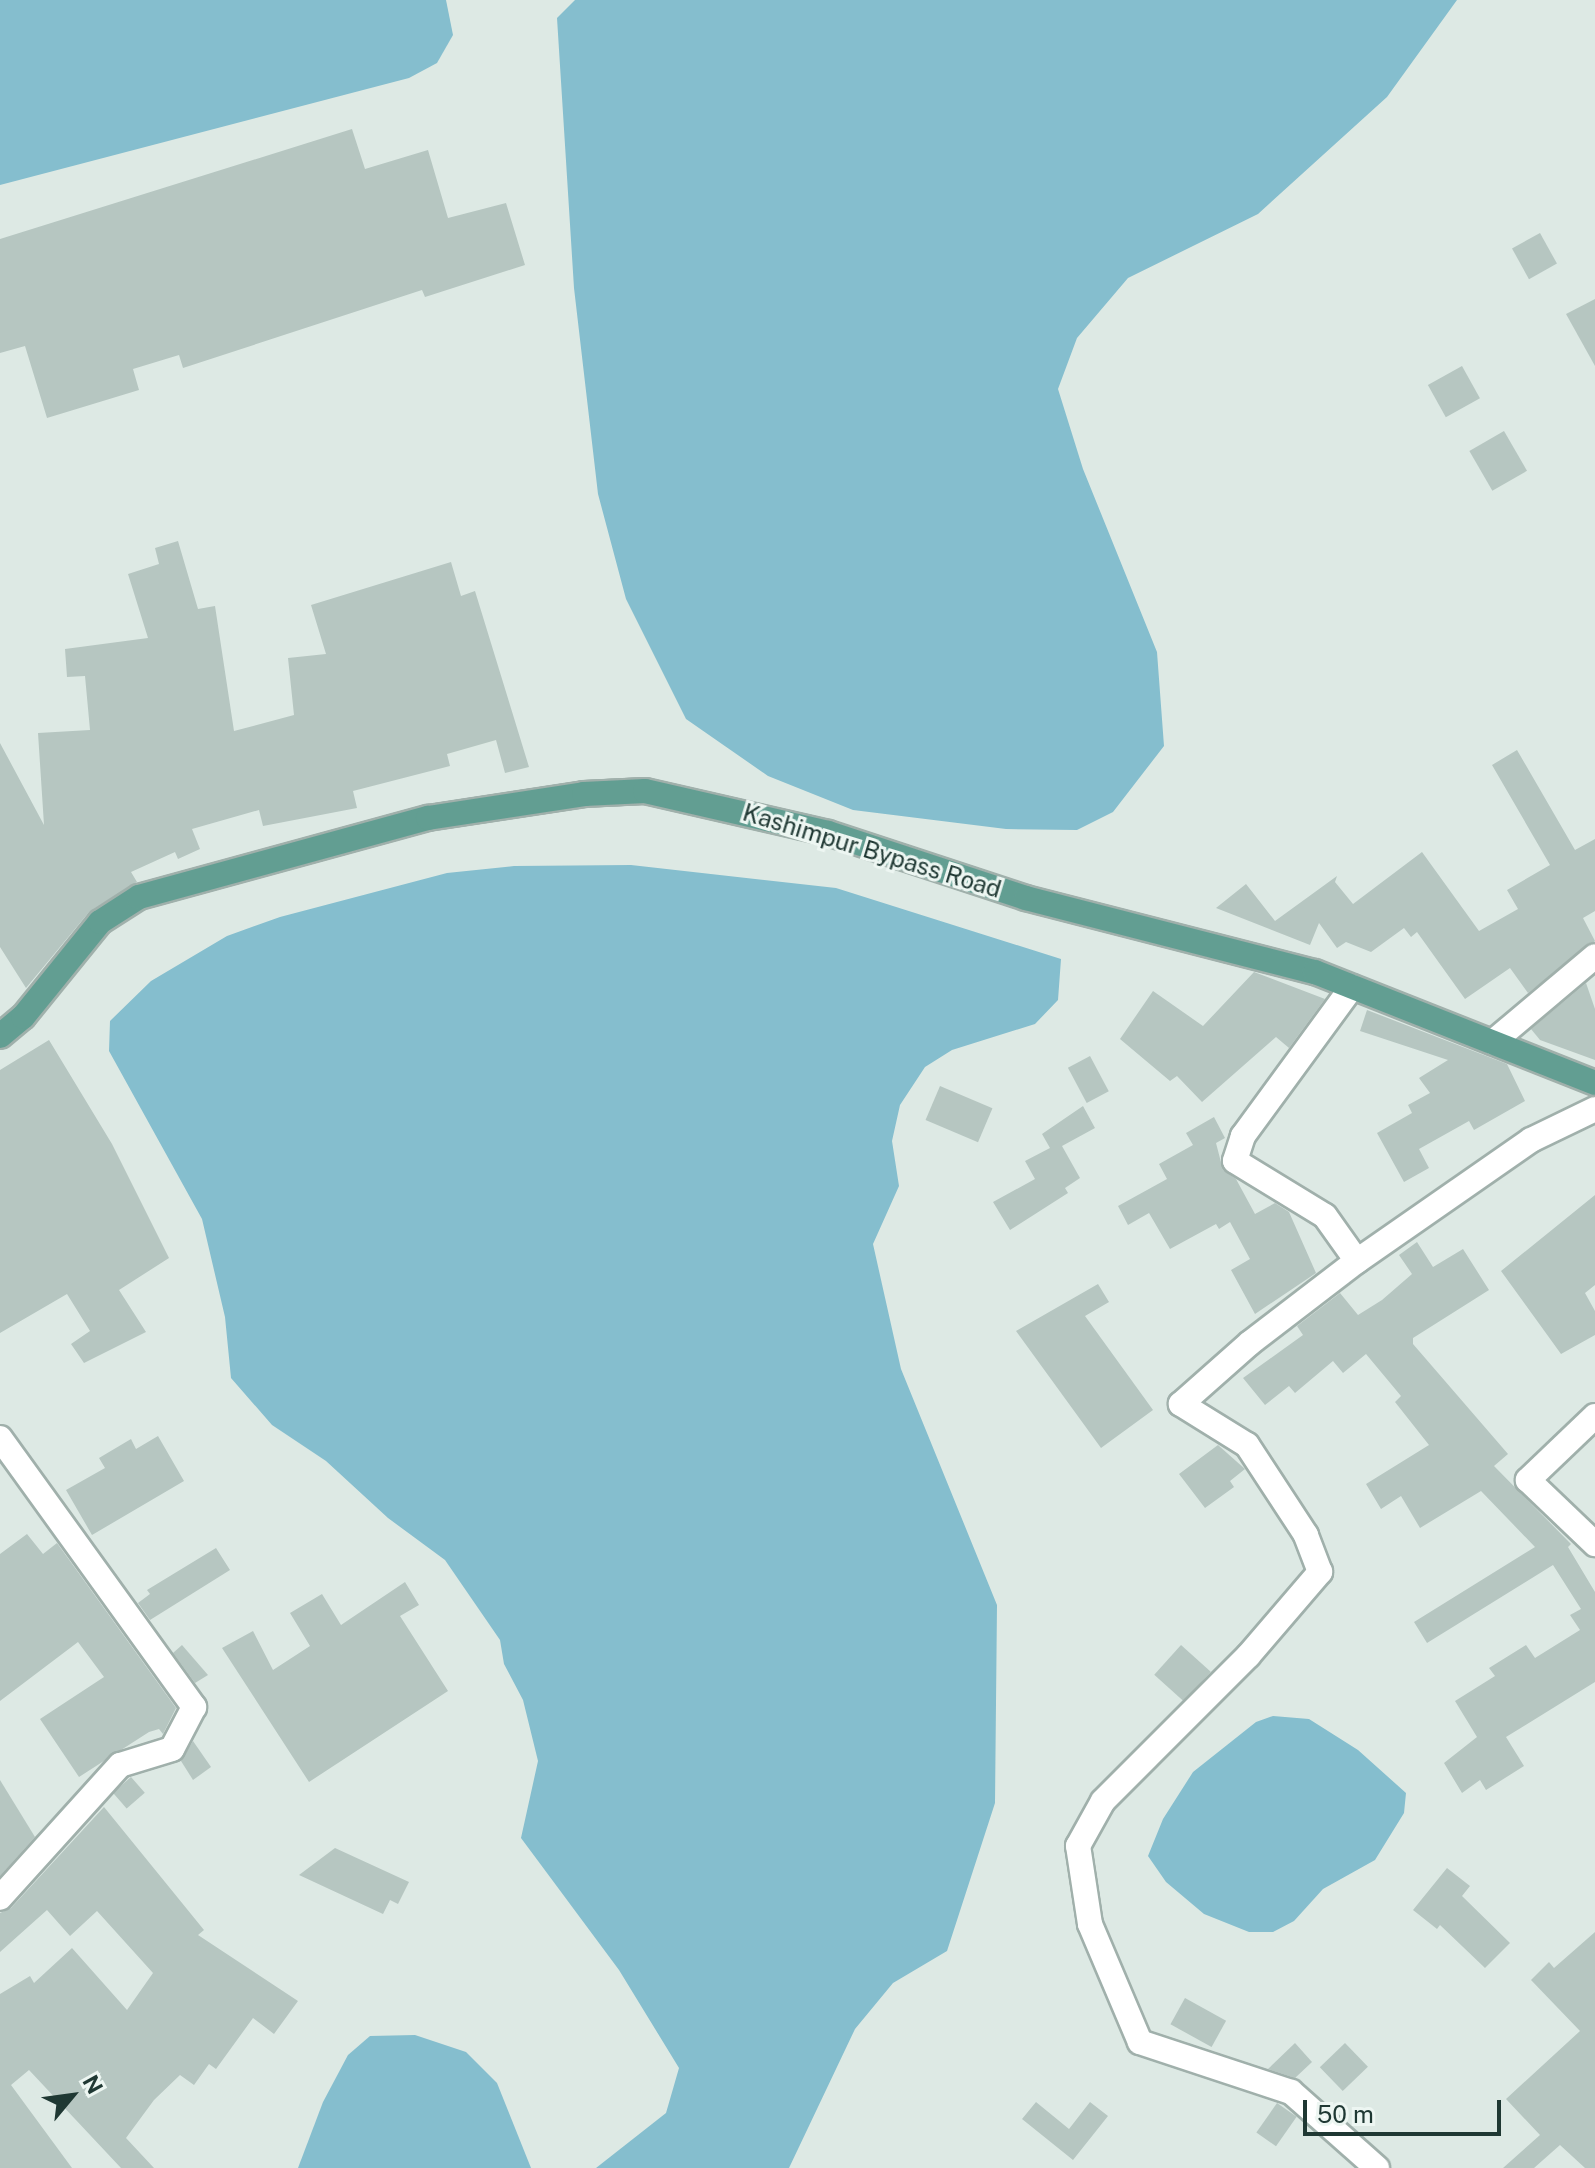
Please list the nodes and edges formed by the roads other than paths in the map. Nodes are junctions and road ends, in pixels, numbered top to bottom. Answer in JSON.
{"nodes":[{"id":1,"x":1595,"y":956,"type":"edge"},
{"id":2,"x":1352,"y":987,"type":"junction"},
{"id":3,"x":0,"y":1036,"type":"edge"},
{"id":4,"x":1493,"y":1042,"type":"junction"},
{"id":5,"x":1595,"y":1083,"type":"edge"},
{"id":6,"x":1595,"y":1109,"type":"edge"},
{"id":7,"x":1357,"y":1261,"type":"junction"},
{"id":8,"x":1595,"y":1416,"type":"edge"},
{"id":9,"x":0,"y":1438,"type":"edge"},
{"id":10,"x":1595,"y":1544,"type":"edge"},
{"id":11,"x":0,"y":1898,"type":"edge"},
{"id":12,"x":1377,"y":2168,"type":"edge"}],
"edges":[{"from":1,"to":4,"type":"street"},
{"from":2,"to":3,"type":"main road","name":"Kashimpur Bypass Road"},
{"from":2,"to":4,"type":"main road","name":"Kashimpur Bypass Road"},
{"from":2,"to":7,"type":"street"},
{"from":4,"to":5,"type":"main road","name":"Kashimpur Bypass Road"},
{"from":6,"to":7,"type":"street"},
{"from":7,"to":12,"type":"street"},
{"from":8,"to":10,"type":"street"},
{"from":9,"to":11,"type":"street"}]}
